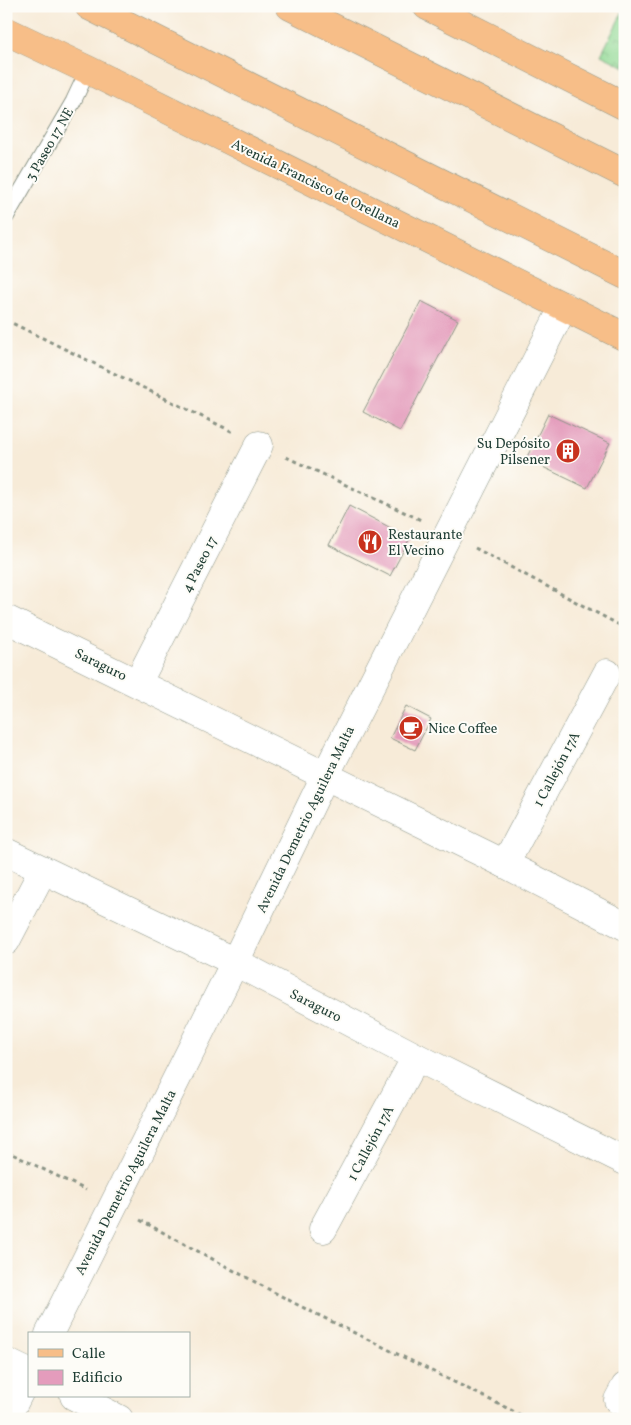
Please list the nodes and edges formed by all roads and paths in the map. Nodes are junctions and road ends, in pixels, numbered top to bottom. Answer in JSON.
{"nodes":[{"id":1,"x":88,"y":6,"type":"edge"},
{"id":2,"x":290,"y":6,"type":"edge"},
{"id":3,"x":427,"y":6,"type":"edge"},
{"id":4,"x":6,"y":31,"type":"edge"},
{"id":5,"x":88,"y":70,"type":"junction"},
{"id":6,"x":625,"y":106,"type":"edge"},
{"id":7,"x":625,"y":174,"type":"edge"},
{"id":8,"x":6,"y":217,"type":"edge"},
{"id":9,"x":625,"y":275,"type":"edge"},
{"id":10,"x":564,"y":306,"type":"junction"},
{"id":11,"x":6,"y":320,"type":"edge"},
{"id":12,"x":625,"y":337,"type":"edge"},
{"id":13,"x":259,"y":445,"type":"junction"},
{"id":14,"x":448,"y":533,"type":"junction"},
{"id":15,"x":6,"y":618,"type":"edge"},
{"id":16,"x":625,"y":628,"type":"edge"},
{"id":17,"x":607,"y":673,"type":"dead end"},
{"id":18,"x":138,"y":682,"type":"junction"},
{"id":19,"x":326,"y":776,"type":"junction"},
{"id":20,"x":6,"y":852,"type":"edge"},
{"id":21,"x":505,"y":864,"type":"junction"},
{"id":22,"x":43,"y":870,"type":"junction"},
{"id":23,"x":625,"y":926,"type":"edge"},
{"id":24,"x":6,"y":941,"type":"edge"},
{"id":25,"x":234,"y":962,"type":"junction"},
{"id":26,"x":416,"y":1056,"type":"junction"},
{"id":27,"x":6,"y":1151,"type":"edge"},
{"id":28,"x":625,"y":1160,"type":"edge"},
{"id":29,"x":114,"y":1204,"type":"junction"},
{"id":30,"x":323,"y":1229,"type":"dead end"},
{"id":31,"x":49,"y":1332,"type":"edge"},
{"id":32,"x":6,"y":1362,"type":"edge"},
{"id":33,"x":28,"y":1373,"type":"edge"},
{"id":34,"x":28,"y":1376,"type":"edge"},
{"id":35,"x":78,"y":1398,"type":"edge"},
{"id":36,"x":6,"y":1419,"type":"edge"},
{"id":37,"x":119,"y":1419,"type":"edge"},
{"id":38,"x":529,"y":1419,"type":"edge"}],
"edges":[{"from":1,"to":9,"type":"main road"},
{"from":2,"to":7,"type":"main road"},
{"from":3,"to":6,"type":"main road"},
{"from":4,"to":5,"type":"main road","name":"Avenida Francisco de Orellana"},
{"from":5,"to":8,"type":"lane","name":"3 Paseo 17 NE"},
{"from":5,"to":10,"type":"main road","name":"Avenida Francisco de Orellana"},
{"from":10,"to":12,"type":"main road","name":"Avenida Francisco de Orellana"},
{"from":10,"to":14,"type":"street","name":"Avenida Demetrio Aguilera Malta"},
{"from":11,"to":13,"type":"path"},
{"from":13,"to":14,"type":"path"},
{"from":13,"to":18,"type":"street","name":"4 Paseo 17"},
{"from":14,"to":16,"type":"path"},
{"from":14,"to":19,"type":"street","name":"Avenida Demetrio Aguilera Malta"},
{"from":15,"to":18,"type":"street","name":"Saraguro"},
{"from":17,"to":21,"type":"street","name":"1 Callejón 17A"},
{"from":18,"to":19,"type":"street","name":"Saraguro"},
{"from":19,"to":21,"type":"street","name":"Saraguro"},
{"from":19,"to":25,"type":"street","name":"Avenida Demetrio Aguilera Malta"},
{"from":20,"to":22,"type":"street","name":"Saraguro"},
{"from":21,"to":23,"type":"street","name":"Saraguro"},
{"from":22,"to":24,"type":"street"},
{"from":22,"to":25,"type":"street","name":"Saraguro"},
{"from":25,"to":26,"type":"street","name":"Saraguro"},
{"from":25,"to":29,"type":"street","name":"Avenida Demetrio Aguilera Malta"},
{"from":26,"to":28,"type":"street","name":"Saraguro"},
{"from":26,"to":30,"type":"street","name":"1 Callejón 17A"},
{"from":27,"to":29,"type":"path"},
{"from":29,"to":31,"type":"street","name":"Avenida Demetrio Aguilera Malta"},
{"from":29,"to":38,"type":"path"},
{"from":32,"to":33,"type":"street"},
{"from":34,"to":36,"type":"street"},
{"from":35,"to":37,"type":"street"}]}
